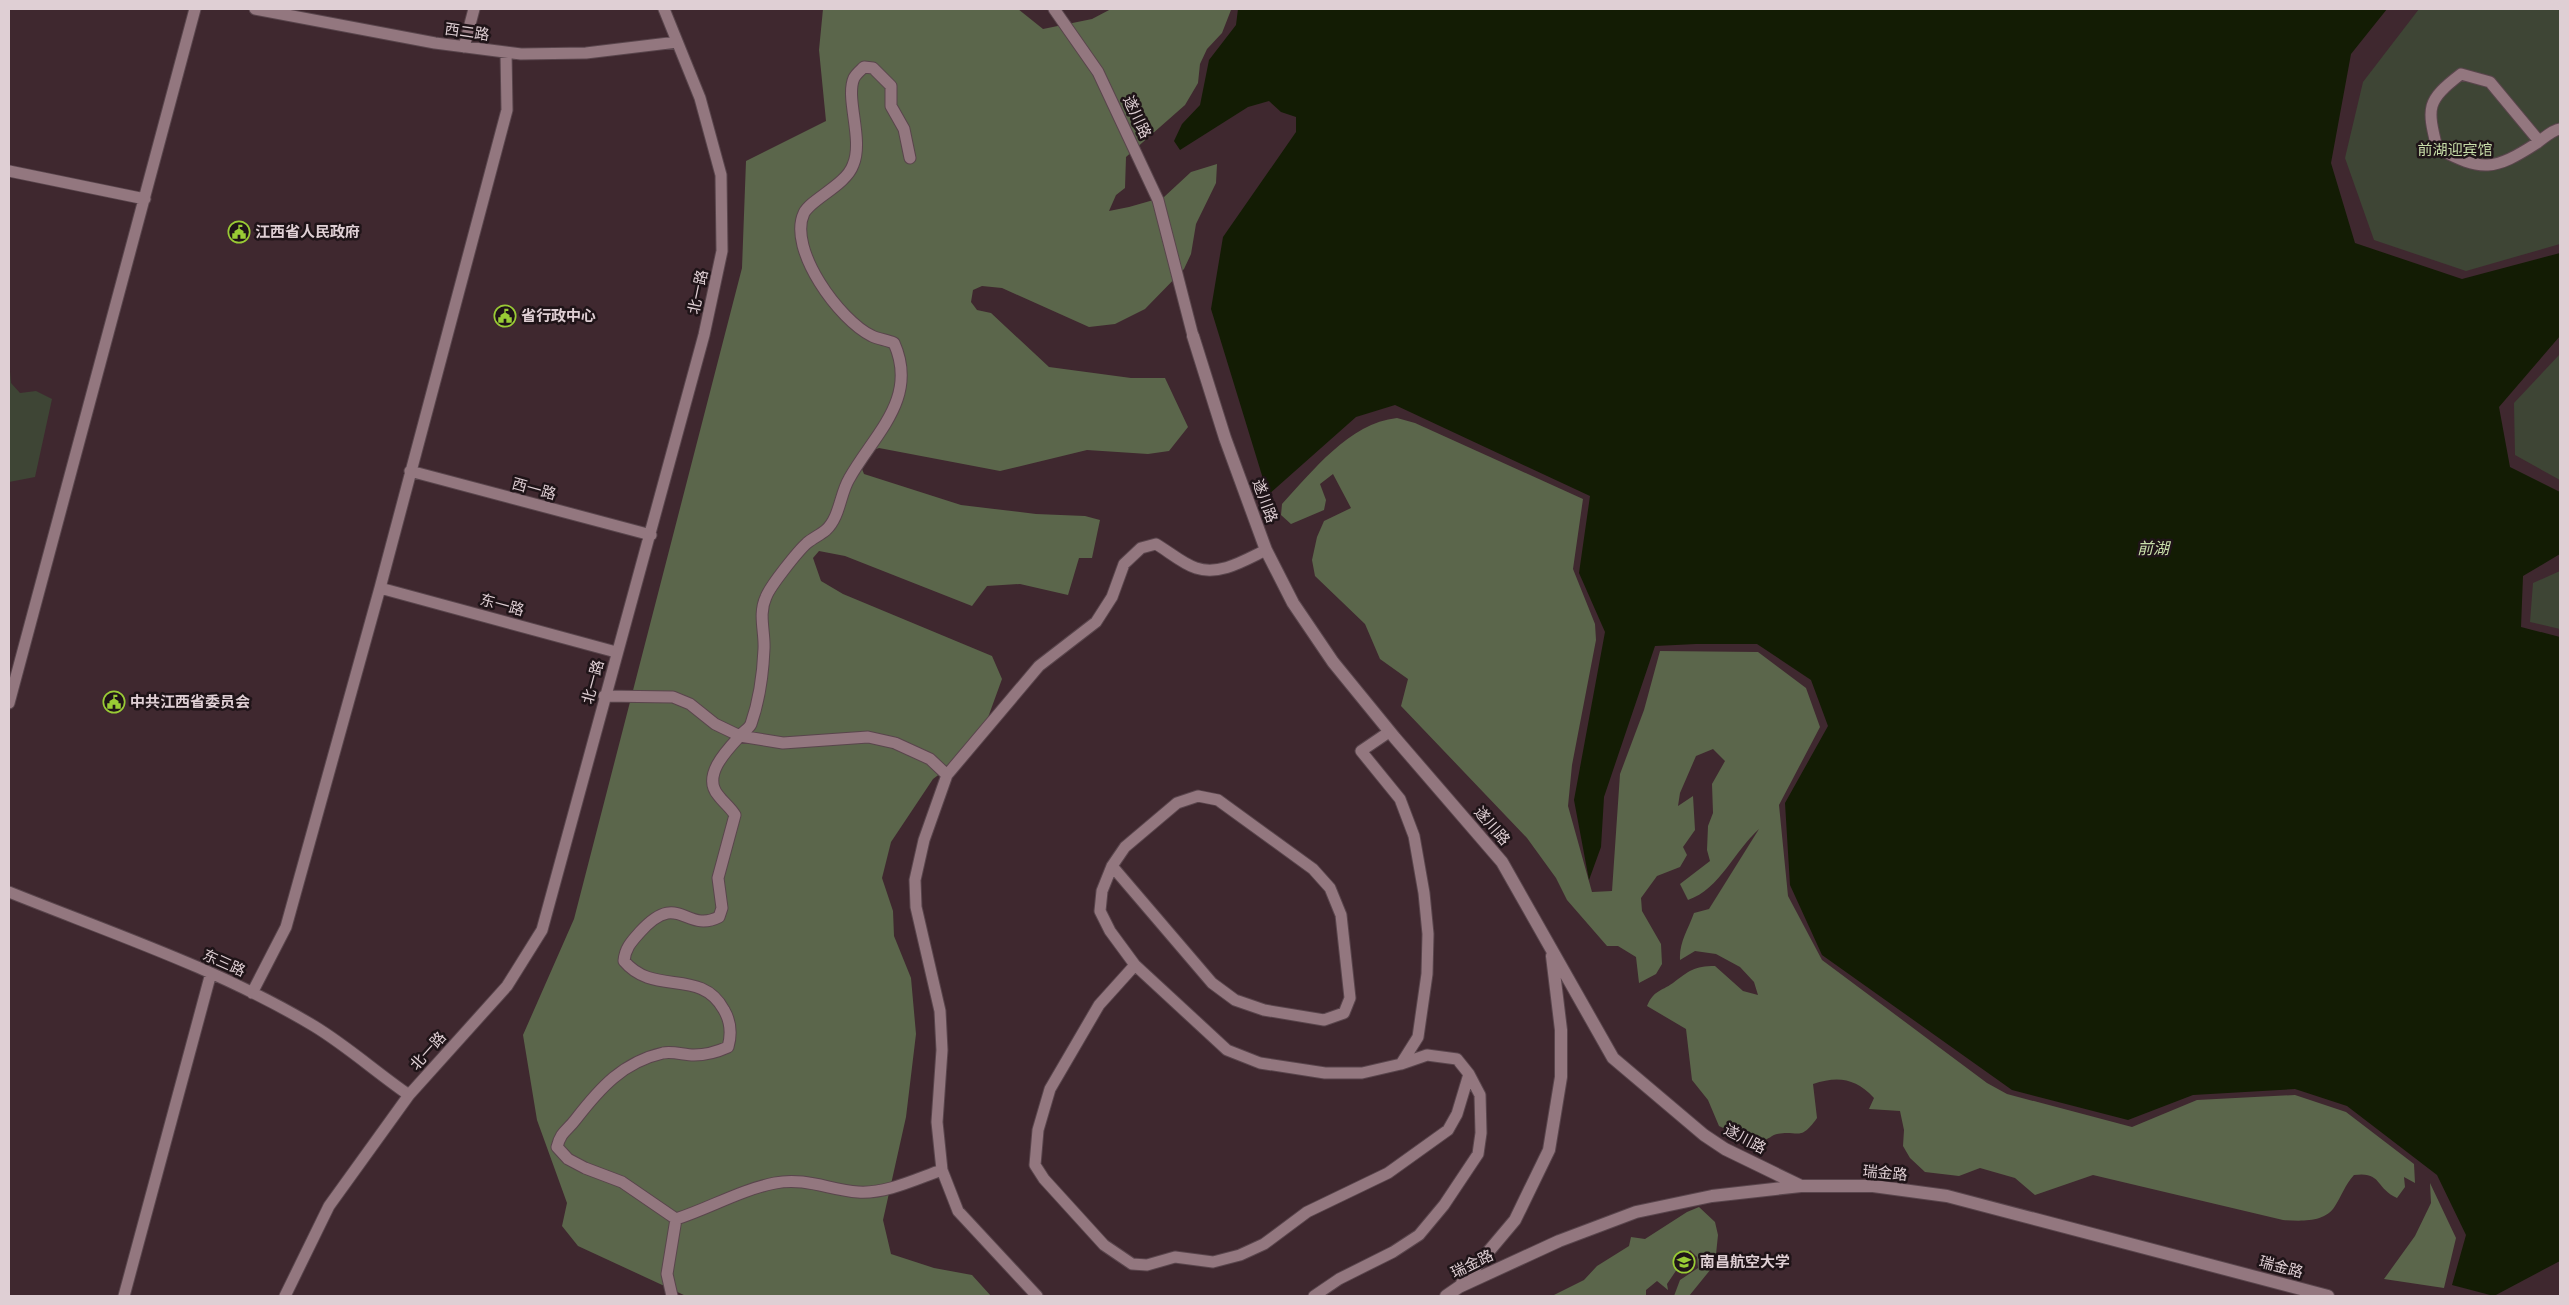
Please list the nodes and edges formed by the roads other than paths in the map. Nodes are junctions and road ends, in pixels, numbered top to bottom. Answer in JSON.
{"nodes":[{"id":1,"x":195,"y":9,"type":"edge"},
{"id":2,"x":255,"y":9,"type":"edge"},
{"id":3,"x":474,"y":9,"type":"edge"},
{"id":4,"x":664,"y":9,"type":"edge"},
{"id":5,"x":1054,"y":9,"type":"edge"},
{"id":6,"x":677,"y":42,"type":"junction"},
{"id":7,"x":464,"y":47,"type":"junction"},
{"id":8,"x":506,"y":52,"type":"junction"},
{"id":9,"x":2560,"y":129,"type":"edge"},
{"id":10,"x":2539,"y":141,"type":"junction"},
{"id":11,"x":910,"y":158,"type":"dead end"},
{"id":12,"x":9,"y":171,"type":"edge"},
{"id":13,"x":144,"y":199,"type":"junction"},
{"id":14,"x":1193,"y":336,"type":"joint"},
{"id":15,"x":410,"y":471,"type":"junction"},
{"id":16,"x":651,"y":535,"type":"junction"},
{"id":17,"x":1266,"y":550,"type":"junction"},
{"id":18,"x":380,"y":588,"type":"junction"},
{"id":19,"x":616,"y":652,"type":"junction"},
{"id":20,"x":13,"y":668,"type":"edge"},
{"id":21,"x":604,"y":696,"type":"junction"},
{"id":22,"x":9,"y":703,"type":"edge"},
{"id":23,"x":1389,"y":732,"type":"junction"},
{"id":24,"x":740,"y":736,"type":"junction"},
{"id":25,"x":948,"y":775,"type":"junction"},
{"id":26,"x":1112,"y":866,"type":"junction"},
{"id":27,"x":9,"y":892,"type":"edge"},
{"id":28,"x":1552,"y":950,"type":"junction"},
{"id":29,"x":1135,"y":965,"type":"junction"},
{"id":30,"x":210,"y":973,"type":"junction"},
{"id":31,"x":252,"y":993,"type":"junction"},
{"id":32,"x":1401,"y":1064,"type":"junction"},
{"id":33,"x":1469,"y":1074,"type":"junction"},
{"id":34,"x":408,"y":1095,"type":"junction"},
{"id":35,"x":942,"y":1170,"type":"junction"},
{"id":36,"x":1801,"y":1186,"type":"junction"},
{"id":37,"x":676,"y":1219,"type":"junction"},
{"id":38,"x":1459,"y":1287,"type":"junction"},
{"id":39,"x":124,"y":1296,"type":"edge"},
{"id":40,"x":285,"y":1296,"type":"edge"},
{"id":41,"x":672,"y":1296,"type":"edge"},
{"id":42,"x":1037,"y":1296,"type":"edge"},
{"id":43,"x":1314,"y":1296,"type":"edge"},
{"id":44,"x":1446,"y":1296,"type":"edge"},
{"id":45,"x":2328,"y":1296,"type":"edge"}],
"edges":[{"from":1,"to":13,"type":"street"},
{"from":2,"to":7,"type":"street","name":"西二路"},
{"from":3,"to":7,"type":"street"},
{"from":4,"to":6,"type":"street","name":"北一路"},
{"from":5,"to":14,"type":"street","name":"遂川路"},
{"from":6,"to":8,"type":"street","name":"西二路"},
{"from":6,"to":16,"type":"street","name":"北一路"},
{"from":7,"to":8,"type":"street","name":"西二路"},
{"from":8,"to":15,"type":"street"},
{"from":9,"to":10,"type":"street"},
{"from":10,"to":10,"type":"street"},
{"from":11,"to":24,"type":"street"},
{"from":12,"to":13,"type":"street"},
{"from":13,"to":20,"type":"street"},
{"from":14,"to":17,"type":"street","name":"遂川路"},
{"from":15,"to":16,"type":"street","name":"西一路"},
{"from":15,"to":18,"type":"street"},
{"from":16,"to":19,"type":"street","name":"北一路"},
{"from":17,"to":23,"type":"street","name":"遂川路"},
{"from":17,"to":25,"type":"street"},
{"from":18,"to":19,"type":"street","name":"东一路"},
{"from":18,"to":31,"type":"street"},
{"from":19,"to":21,"type":"street","name":"北一路"},
{"from":20,"to":22,"type":"street"},
{"from":21,"to":24,"type":"street"},
{"from":21,"to":34,"type":"street","name":"北一路"},
{"from":23,"to":28,"type":"street","name":"遂川路"},
{"from":23,"to":32,"type":"street"},
{"from":24,"to":25,"type":"street"},
{"from":24,"to":37,"type":"street"},
{"from":25,"to":35,"type":"street"},
{"from":26,"to":26,"type":"street"},
{"from":26,"to":29,"type":"street"},
{"from":27,"to":30,"type":"street","name":"东三路"},
{"from":28,"to":36,"type":"street","name":"遂川路"},
{"from":28,"to":38,"type":"street","name":"遂川路"},
{"from":29,"to":32,"type":"street"},
{"from":29,"to":33,"type":"street"},
{"from":30,"to":31,"type":"street","name":"东三路"},
{"from":30,"to":39,"type":"street"},
{"from":31,"to":34,"type":"street","name":"东三路"},
{"from":32,"to":33,"type":"street"},
{"from":33,"to":43,"type":"street"},
{"from":34,"to":40,"type":"street","name":"北一路"},
{"from":35,"to":37,"type":"street"},
{"from":35,"to":42,"type":"street"},
{"from":36,"to":38,"type":"street","name":"瑞金路"},
{"from":36,"to":45,"type":"street","name":"瑞金路"},
{"from":37,"to":41,"type":"street"},
{"from":38,"to":44,"type":"street","name":"瑞金路"}]}
